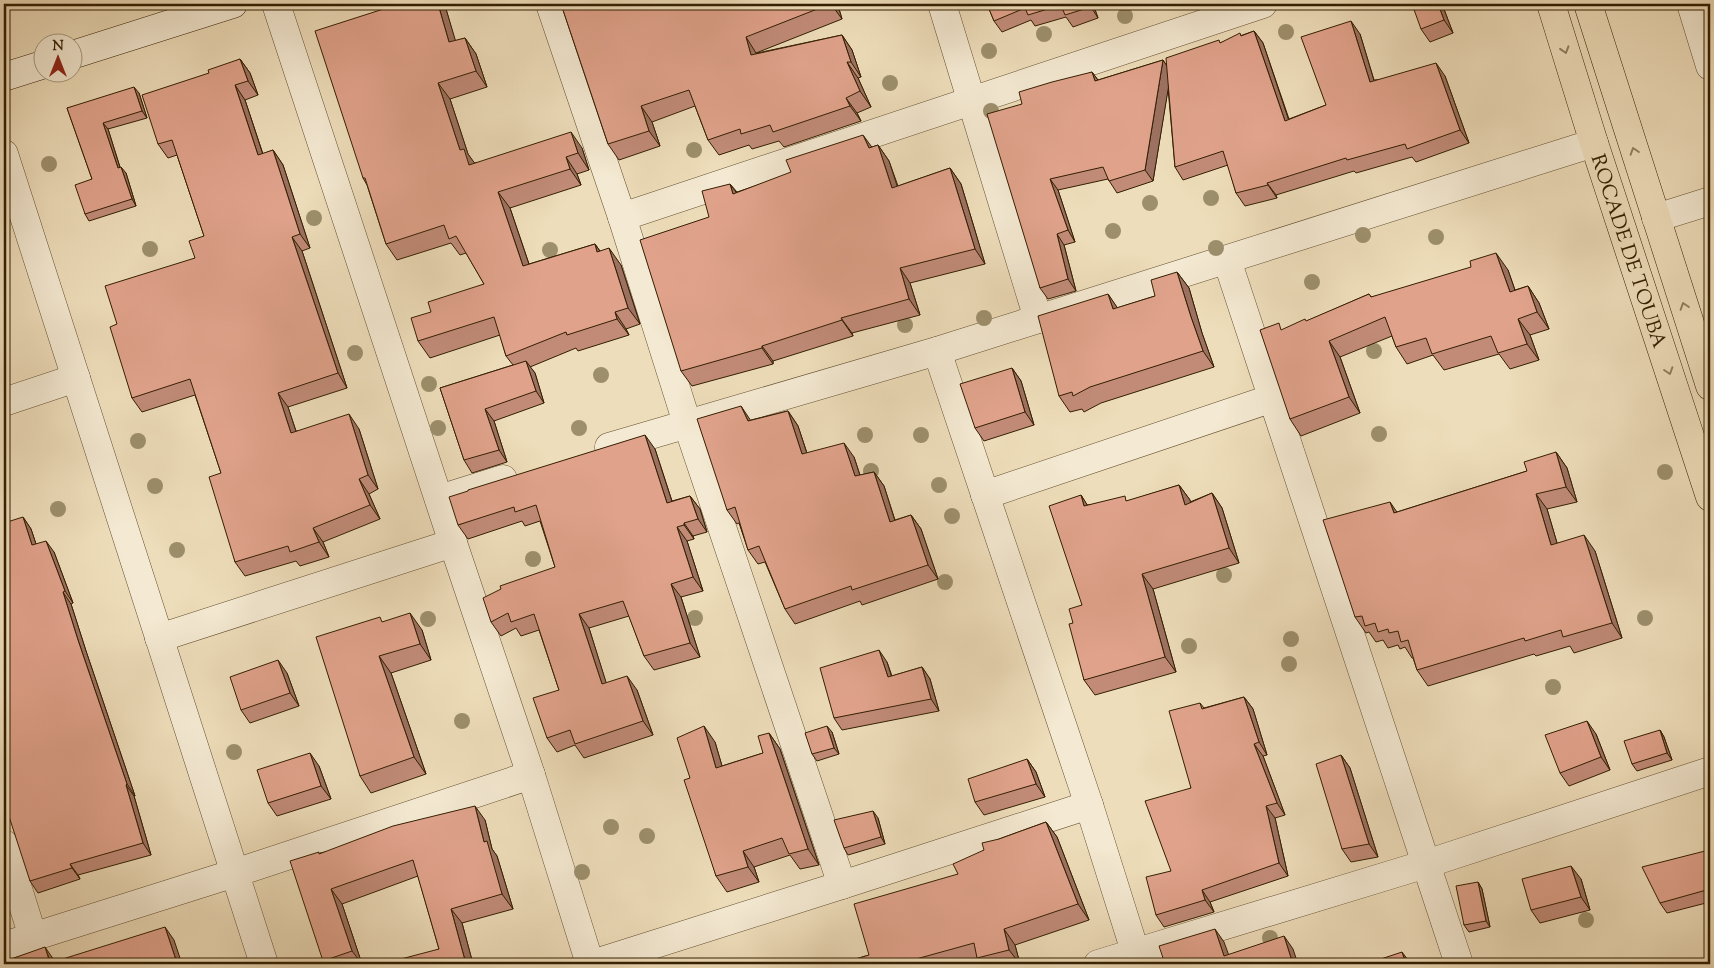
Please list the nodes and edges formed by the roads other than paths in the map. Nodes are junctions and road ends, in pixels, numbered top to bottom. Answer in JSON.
{"nodes":[{"id":1,"x":233,"y":4,"type":"edge"},
{"id":2,"x":276,"y":4,"type":"edge"},
{"id":3,"x":550,"y":4,"type":"edge"},
{"id":4,"x":942,"y":4,"type":"edge"},
{"id":5,"x":1262,"y":4,"type":"edge"},
{"id":6,"x":1551,"y":4,"type":"edge"},
{"id":7,"x":1588,"y":4,"type":"edge"},
{"id":8,"x":1691,"y":4,"type":"edge"},
{"id":9,"x":82,"y":52,"type":"edge"},
{"id":10,"x":1710,"y":66,"type":"edge"},
{"id":11,"x":32,"y":68,"type":"edge"},
{"id":12,"x":4,"y":77,"type":"edge"},
{"id":13,"x":971,"y":101,"type":"junction"},
{"id":14,"x":1594,"y":143,"type":"junction"},
{"id":15,"x":4,"y":154,"type":"edge"},
{"id":16,"x":1710,"y":201,"type":"edge"},
{"id":17,"x":622,"y":217,"type":"junction"},
{"id":18,"x":1656,"y":218,"type":"junction"},
{"id":19,"x":1228,"y":260,"type":"junction"},
{"id":20,"x":1038,"y":319,"type":"junction"},
{"id":21,"x":938,"y":351,"type":"junction"},
{"id":22,"x":76,"y":378,"type":"junction"},
{"id":23,"x":1710,"y":386,"type":"edge"},
{"id":24,"x":1273,"y":398,"type":"junction"},
{"id":25,"x":4,"y":402,"type":"edge"},
{"id":26,"x":686,"y":423,"type":"junction"},
{"id":27,"x":582,"y":455,"type":"edge"},
{"id":28,"x":525,"y":473,"type":"edge"},
{"id":29,"x":986,"y":495,"type":"junction"},
{"id":30,"x":1710,"y":497,"type":"edge"},
{"id":31,"x":439,"y":499,"type":"junction"},
{"id":32,"x":452,"y":543,"type":"junction"},
{"id":33,"x":159,"y":638,"type":"junction"},
{"id":34,"x":1710,"y":771,"type":"edge"},
{"id":35,"x":531,"y":776,"type":"junction"},
{"id":36,"x":1089,"y":804,"type":"junction"},
{"id":37,"x":4,"y":844,"type":"edge"},
{"id":38,"x":1426,"y":864,"type":"junction"},
{"id":39,"x":235,"y":873,"type":"junction"},
{"id":40,"x":842,"y":885,"type":"junction"},
{"id":41,"x":33,"y":937,"type":"junction"},
{"id":42,"x":4,"y":946,"type":"edge"},
{"id":43,"x":1137,"y":958,"type":"edge"},
{"id":44,"x":264,"y":964,"type":"edge"},
{"id":45,"x":591,"y":964,"type":"edge"},
{"id":46,"x":1098,"y":964,"type":"edge"},
{"id":47,"x":1459,"y":964,"type":"edge"}],
"edges":[{"from":1,"to":9,"type":"street"},
{"from":2,"to":31,"type":"street"},
{"from":3,"to":17,"type":"street"},
{"from":4,"to":13,"type":"street"},
{"from":5,"to":13,"type":"street"},
{"from":6,"to":14,"type":"main road","name":"ROCADE DE TOUBA","one_way":true},
{"from":18,"to":7,"type":"main road","name":"ROCADE DE TOUBA","one_way":true},
{"from":8,"to":10,"type":"street"},
{"from":11,"to":12,"type":"street"},
{"from":13,"to":17,"type":"street"},
{"from":13,"to":20,"type":"street"},
{"from":14,"to":19,"type":"street"},
{"from":14,"to":30,"type":"main road","name":"ROCADE DE TOUBA","one_way":true},
{"from":15,"to":22,"type":"street"},
{"from":16,"to":18,"type":"street"},
{"from":17,"to":26,"type":"street"},
{"from":23,"to":18,"type":"main road","name":"ROCADE DE TOUBA","one_way":true},
{"from":19,"to":20,"type":"street"},
{"from":19,"to":24,"type":"street"},
{"from":20,"to":21,"type":"street"},
{"from":21,"to":26,"type":"street"},
{"from":21,"to":29,"type":"street"},
{"from":22,"to":25,"type":"street"},
{"from":22,"to":33,"type":"street"},
{"from":24,"to":29,"type":"street"},
{"from":24,"to":38,"type":"street"},
{"from":26,"to":27,"type":"street"},
{"from":26,"to":40,"type":"street"},
{"from":28,"to":31,"type":"street"},
{"from":29,"to":36,"type":"street"},
{"from":31,"to":32,"type":"street"},
{"from":32,"to":33,"type":"street"},
{"from":32,"to":35,"type":"street"},
{"from":33,"to":39,"type":"street"},
{"from":34,"to":38,"type":"street"},
{"from":35,"to":39,"type":"street"},
{"from":35,"to":45,"type":"street"},
{"from":36,"to":40,"type":"street"},
{"from":36,"to":43,"type":"street"},
{"from":37,"to":41,"type":"street"},
{"from":38,"to":43,"type":"street"},
{"from":38,"to":47,"type":"street"},
{"from":39,"to":41,"type":"street"},
{"from":39,"to":44,"type":"street"},
{"from":40,"to":45,"type":"street"},
{"from":41,"to":42,"type":"street"},
{"from":43,"to":46,"type":"street"}]}
